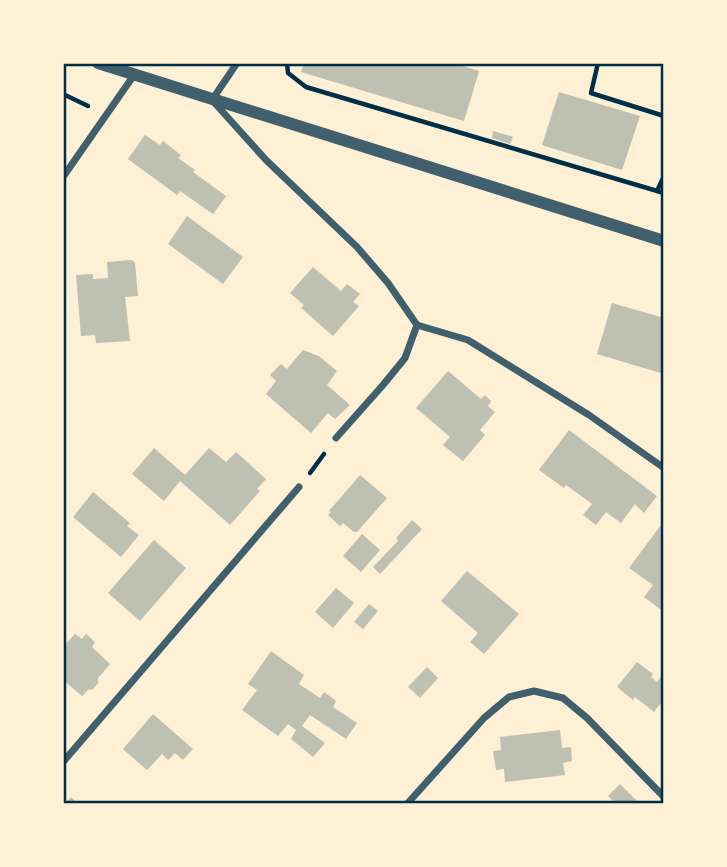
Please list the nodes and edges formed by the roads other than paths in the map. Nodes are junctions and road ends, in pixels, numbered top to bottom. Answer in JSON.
{"nodes":[{"id":1,"x":98,"y":63,"type":"edge"},
{"id":2,"x":237,"y":63,"type":"edge"},
{"id":3,"x":134,"y":75,"type":"junction"},
{"id":4,"x":212,"y":100,"type":"junction"},
{"id":5,"x":63,"y":177,"type":"edge"},
{"id":6,"x":664,"y":242,"type":"edge"},
{"id":7,"x":417,"y":325,"type":"junction"},
{"id":8,"x":336,"y":438,"type":"road end"},
{"id":9,"x":664,"y":468,"type":"edge"},
{"id":10,"x":299,"y":487,"type":"road end"},
{"id":11,"x":63,"y":762,"type":"edge"},
{"id":12,"x":664,"y":797,"type":"edge"},
{"id":13,"x":407,"y":804,"type":"edge"}],
"edges":[{"from":1,"to":3,"type":"street"},
{"from":2,"to":4,"type":"street"},
{"from":3,"to":4,"type":"street"},
{"from":3,"to":5,"type":"street"},
{"from":4,"to":6,"type":"street"},
{"from":4,"to":7,"type":"street"},
{"from":7,"to":8,"type":"street"},
{"from":7,"to":9,"type":"street"},
{"from":10,"to":11,"type":"street"},
{"from":12,"to":13,"type":"street"}]}
